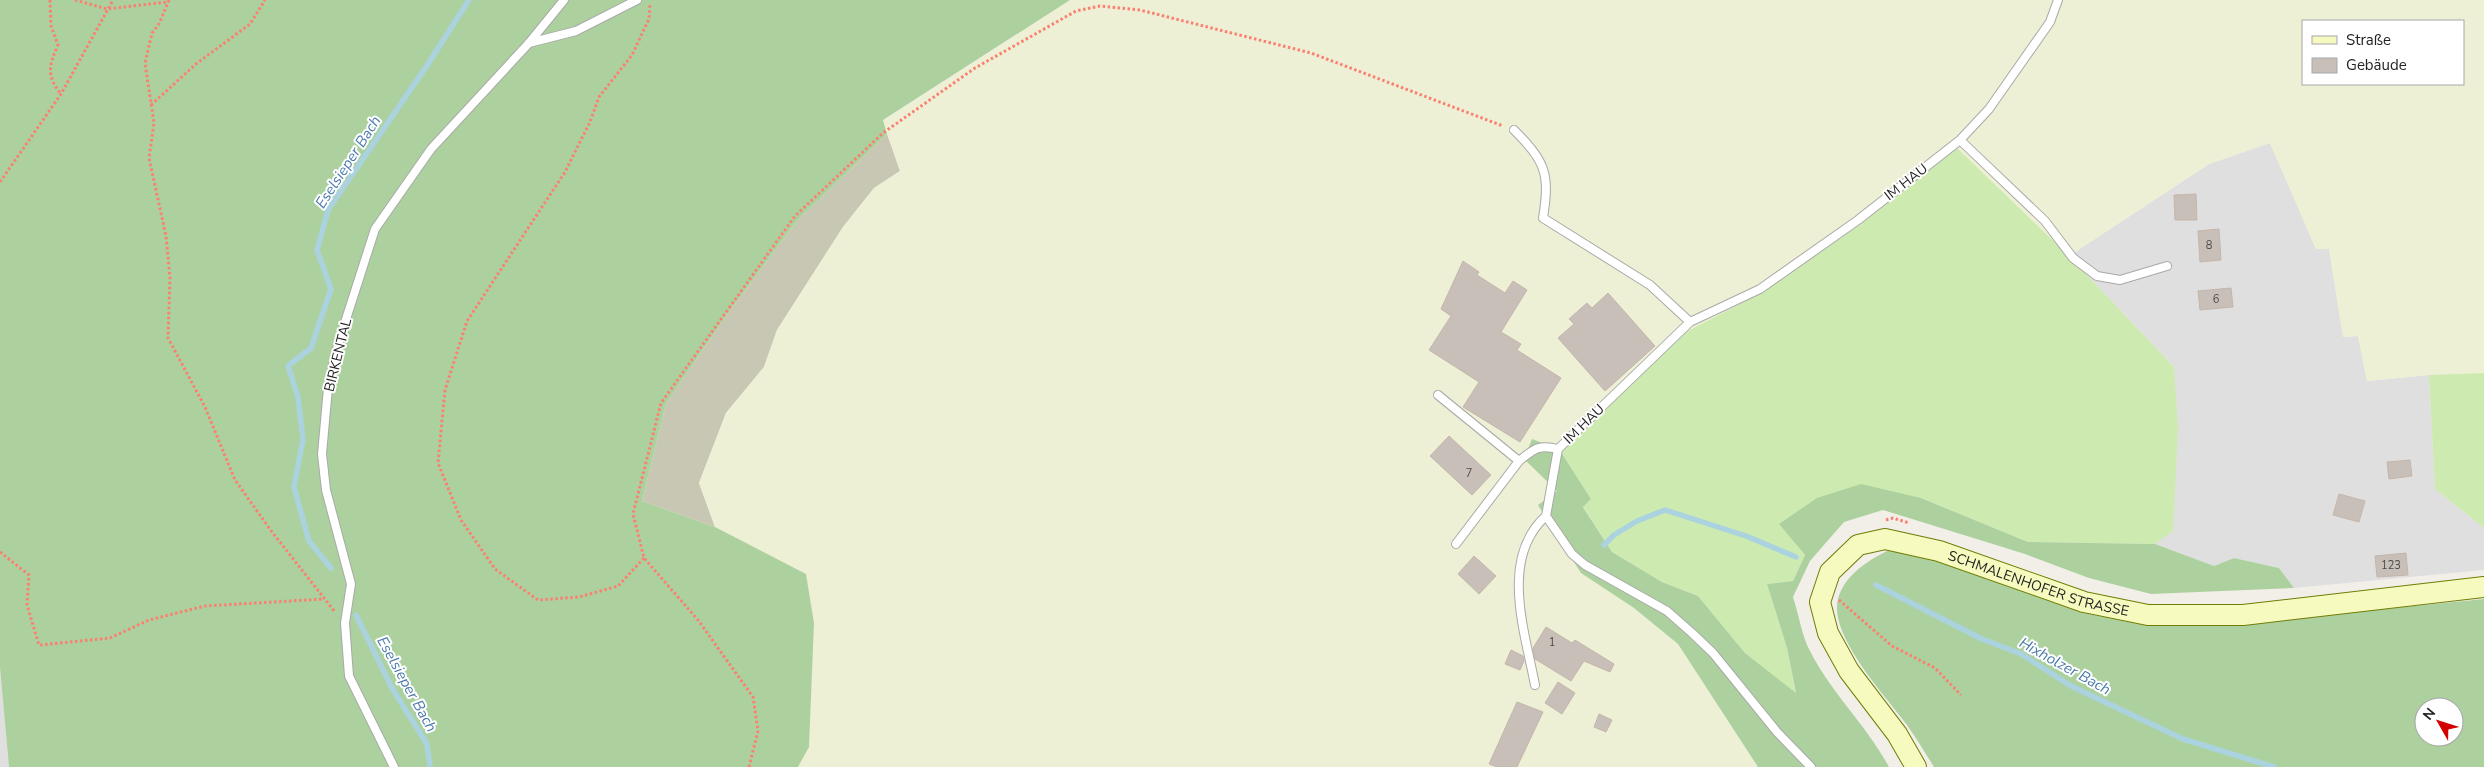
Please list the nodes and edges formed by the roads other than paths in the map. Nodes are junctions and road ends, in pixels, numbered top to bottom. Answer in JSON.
{"nodes":[{"id":1,"x":564,"y":0,"type":"edge"},
{"id":2,"x":637,"y":0,"type":"edge"},
{"id":3,"x":2058,"y":0,"type":"edge"},
{"id":4,"x":529,"y":43,"type":"junction"},
{"id":5,"x":1514,"y":130,"type":"road end"},
{"id":6,"x":1960,"y":140,"type":"junction"},
{"id":7,"x":2167,"y":266,"type":"dead end"},
{"id":8,"x":1690,"y":322,"type":"junction"},
{"id":9,"x":1438,"y":395,"type":"dead end"},
{"id":10,"x":1558,"y":449,"type":"junction"},
{"id":11,"x":1519,"y":461,"type":"junction"},
{"id":12,"x":1546,"y":516,"type":"junction"},
{"id":13,"x":1456,"y":544,"type":"dead end"},
{"id":14,"x":2484,"y":587,"type":"edge"},
{"id":15,"x":1535,"y":685,"type":"dead end"},
{"id":16,"x":394,"y":767,"type":"edge"},
{"id":17,"x":1811,"y":767,"type":"edge"},
{"id":18,"x":1916,"y":767,"type":"edge"}],
"edges":[{"from":1,"to":4,"type":"lane","name":"BIRKENTAL"},
{"from":2,"to":4,"type":"lane"},
{"from":3,"to":6,"type":"lane","name":"IM HAU"},
{"from":4,"to":16,"type":"lane","name":"BIRKENTAL"},
{"from":5,"to":8,"type":"lane"},
{"from":6,"to":7,"type":"lane"},
{"from":6,"to":8,"type":"lane","name":"IM HAU"},
{"from":8,"to":10,"type":"lane","name":"IM HAU"},
{"from":9,"to":11,"type":"lane"},
{"from":10,"to":11,"type":"lane"},
{"from":10,"to":12,"type":"lane","name":"IM HAU"},
{"from":11,"to":13,"type":"lane"},
{"from":12,"to":15,"type":"lane"},
{"from":12,"to":17,"type":"lane"},
{"from":14,"to":18,"type":"main road","name":"SCHMALENHOFER STRASSE"}]}
